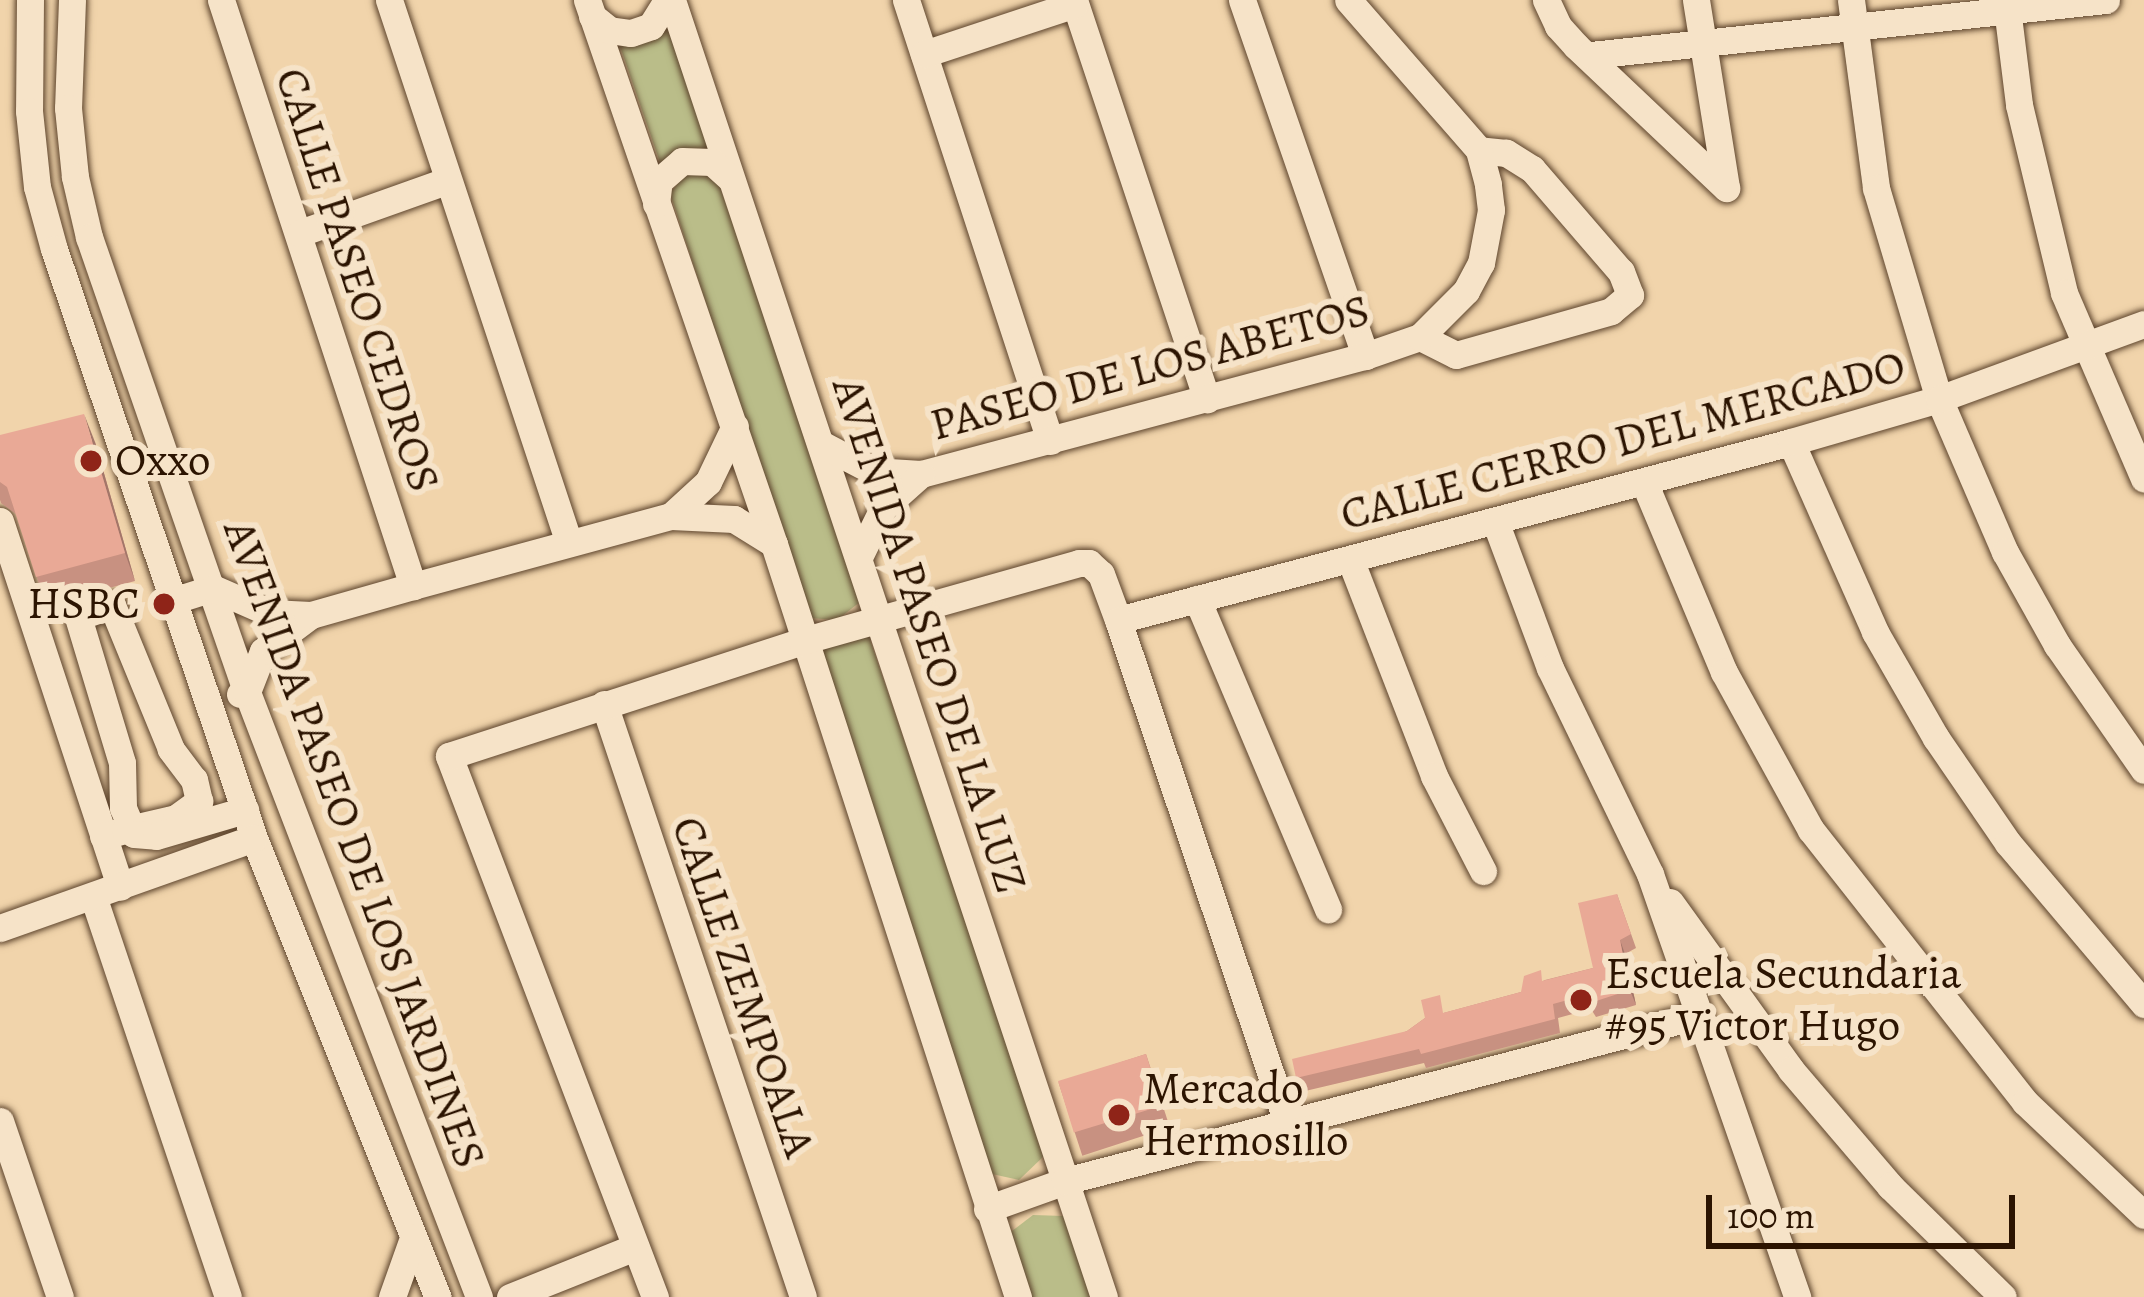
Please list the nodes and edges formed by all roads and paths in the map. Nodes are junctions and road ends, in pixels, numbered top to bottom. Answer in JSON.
{"nodes":[{"id":1,"x":3,"y":0,"type":"edge"},
{"id":2,"x":72,"y":0,"type":"edge"},
{"id":3,"x":221,"y":0,"type":"edge"},
{"id":4,"x":388,"y":0,"type":"edge"},
{"id":5,"x":669,"y":0,"type":"edge"},
{"id":6,"x":906,"y":0,"type":"edge"},
{"id":7,"x":1242,"y":0,"type":"edge"},
{"id":8,"x":1348,"y":0,"type":"edge"},
{"id":9,"x":1546,"y":0,"type":"edge"},
{"id":10,"x":1696,"y":0,"type":"edge"},
{"id":11,"x":2106,"y":0,"type":"edge"},
{"id":12,"x":1075,"y":2,"type":"edge"},
{"id":13,"x":2006,"y":5,"type":"edge"},
{"id":14,"x":590,"y":8,"type":"edge"},
{"id":15,"x":30,"y":14,"type":"edge"},
{"id":16,"x":1851,"y":14,"type":"edge"},
{"id":17,"x":1699,"y":46,"type":"junction"},
{"id":18,"x":924,"y":54,"type":"junction"},
{"id":19,"x":1591,"y":56,"type":"junction"},
{"id":20,"x":1479,"y":150,"type":"junction"},
{"id":21,"x":446,"y":181,"type":"junction"},
{"id":22,"x":733,"y":183,"type":"junction"},
{"id":23,"x":656,"y":210,"type":"junction"},
{"id":24,"x":300,"y":233,"type":"junction"},
{"id":25,"x":2144,"y":324,"type":"edge"},
{"id":26,"x":1420,"y":337,"type":"junction"},
{"id":27,"x":2086,"y":347,"type":"junction"},
{"id":28,"x":1365,"y":356,"type":"junction"},
{"id":29,"x":1208,"y":399,"type":"junction"},
{"id":30,"x":1939,"y":399,"type":"junction"},
{"id":31,"x":735,"y":426,"type":"junction"},
{"id":32,"x":1050,"y":441,"type":"junction"},
{"id":33,"x":1791,"y":442,"type":"junction"},
{"id":34,"x":823,"y":445,"type":"junction"},
{"id":35,"x":921,"y":474,"type":"junction"},
{"id":36,"x":2144,"y":478,"type":"edge"},
{"id":37,"x":1644,"y":482,"type":"junction"},
{"id":38,"x":671,"y":516,"type":"junction"},
{"id":39,"x":0,"y":520,"type":"edge"},
{"id":40,"x":1495,"y":521,"type":"junction"},
{"id":41,"x":569,"y":543,"type":"junction"},
{"id":42,"x":774,"y":544,"type":"junction"},
{"id":43,"x":859,"y":557,"type":"junction"},
{"id":44,"x":1350,"y":559,"type":"junction"},
{"id":45,"x":413,"y":586,"type":"junction"},
{"id":46,"x":213,"y":588,"type":"junction"},
{"id":47,"x":1197,"y":599,"type":"junction"},
{"id":48,"x":172,"y":601,"type":"junction"},
{"id":49,"x":311,"y":615,"type":"junction"},
{"id":50,"x":880,"y":619,"type":"junction"},
{"id":51,"x":1118,"y":620,"type":"junction"},
{"id":52,"x":802,"y":641,"type":"junction"},
{"id":53,"x":247,"y":692,"type":"junction"},
{"id":54,"x":604,"y":704,"type":"junction"},
{"id":55,"x":208,"y":705,"type":"junction"},
{"id":56,"x":2144,"y":770,"type":"edge"},
{"id":57,"x":245,"y":810,"type":"junction"},
{"id":58,"x":103,"y":836,"type":"junction"},
{"id":59,"x":254,"y":838,"type":"junction"},
{"id":60,"x":1483,"y":871,"type":"dead end"},
{"id":61,"x":1650,"y":874,"type":"junction"},
{"id":62,"x":107,"y":892,"type":"junction"},
{"id":63,"x":1328,"y":909,"type":"dead end"},
{"id":64,"x":0,"y":928,"type":"edge"},
{"id":65,"x":362,"y":1000,"type":"junction"},
{"id":66,"x":2144,"y":1004,"type":"edge"},
{"id":67,"x":323,"y":1013,"type":"junction"},
{"id":68,"x":1700,"y":1015,"type":"junction"},
{"id":69,"x":390,"y":1073,"type":"junction"},
{"id":70,"x":352,"y":1087,"type":"junction"},
{"id":71,"x":0,"y":1120,"type":"edge"},
{"id":72,"x":1288,"y":1125,"type":"junction"},
{"id":73,"x":1065,"y":1181,"type":"junction"},
{"id":74,"x":987,"y":1209,"type":"junction"},
{"id":75,"x":2144,"y":1215,"type":"edge"},
{"id":76,"x":413,"y":1238,"type":"junction"},
{"id":77,"x":634,"y":1247,"type":"junction"},
{"id":78,"x":59,"y":1297,"type":"edge"},
{"id":79,"x":228,"y":1297,"type":"edge"},
{"id":80,"x":392,"y":1297,"type":"edge"},
{"id":81,"x":438,"y":1297,"type":"edge"},
{"id":82,"x":479,"y":1297,"type":"edge"},
{"id":83,"x":510,"y":1297,"type":"edge"},
{"id":84,"x":655,"y":1297,"type":"edge"},
{"id":85,"x":803,"y":1297,"type":"edge"},
{"id":86,"x":1018,"y":1297,"type":"edge"},
{"id":87,"x":1104,"y":1297,"type":"edge"},
{"id":88,"x":1797,"y":1297,"type":"edge"},
{"id":89,"x":2003,"y":1297,"type":"edge"}],
"edges":[{"from":1,"to":15,"type":"street"},
{"from":2,"to":46,"type":"street","name":"AVENIDA PASEO DE LOS JARDINES"},
{"from":3,"to":24,"type":"street","name":"CALLE PASEO CEDROS"},
{"from":4,"to":21,"type":"street"},
{"from":5,"to":14,"type":"street"},
{"from":5,"to":22,"type":"street","name":"AVENIDA PASEO DE LA LUZ"},
{"from":6,"to":18,"type":"street"},
{"from":7,"to":28,"type":"street"},
{"from":8,"to":20,"type":"street","name":"PASEO DE LOS ABETOS"},
{"from":9,"to":19,"type":"street"},
{"from":10,"to":17,"type":"street"},
{"from":11,"to":13,"type":"street"},
{"from":12,"to":18,"type":"street"},
{"from":12,"to":29,"type":"street"},
{"from":13,"to":16,"type":"street"},
{"from":13,"to":27,"type":"street"},
{"from":14,"to":23,"type":"street"},
{"from":15,"to":48,"type":"street","name":"AVENIDA PASEO DE LOS JARDINES"},
{"from":16,"to":17,"type":"street"},
{"from":16,"to":30,"type":"street"},
{"from":17,"to":19,"type":"street"},
{"from":17,"to":19,"type":"street"},
{"from":18,"to":32,"type":"street"},
{"from":20,"to":26,"type":"street","name":"PASEO DE LOS ABETOS"},
{"from":20,"to":26,"type":"street"},
{"from":21,"to":24,"type":"street"},
{"from":21,"to":41,"type":"street"},
{"from":22,"to":23,"type":"street"},
{"from":22,"to":34,"type":"street","name":"AVENIDA PASEO DE LA LUZ"},
{"from":23,"to":31,"type":"street"},
{"from":24,"to":45,"type":"street","name":"CALLE PASEO CEDROS"},
{"from":25,"to":27,"type":"street","name":"CALLE CERRO DEL MERCADO"},
{"from":26,"to":28,"type":"street","name":"PASEO DE LOS ABETOS"},
{"from":27,"to":30,"type":"street","name":"CALLE CERRO DEL MERCADO"},
{"from":27,"to":36,"type":"street"},
{"from":28,"to":29,"type":"street","name":"PASEO DE LOS ABETOS"},
{"from":29,"to":32,"type":"street","name":"PASEO DE LOS ABETOS"},
{"from":30,"to":33,"type":"street","name":"CALLE CERRO DEL MERCADO"},
{"from":30,"to":56,"type":"street"},
{"from":31,"to":38,"type":"street"},
{"from":31,"to":42,"type":"street"},
{"from":32,"to":35,"type":"street","name":"PASEO DE LOS ABETOS"},
{"from":33,"to":37,"type":"street","name":"CALLE CERRO DEL MERCADO"},
{"from":33,"to":66,"type":"street"},
{"from":34,"to":35,"type":"street","name":"PASEO DE LOS ABETOS"},
{"from":34,"to":43,"type":"street","name":"AVENIDA PASEO DE LA LUZ"},
{"from":35,"to":43,"type":"street","name":"PASEO DE LOS ABETOS"},
{"from":37,"to":40,"type":"street","name":"CALLE CERRO DEL MERCADO"},
{"from":37,"to":75,"type":"street"},
{"from":38,"to":41,"type":"street"},
{"from":38,"to":42,"type":"street"},
{"from":39,"to":58,"type":"street"},
{"from":40,"to":44,"type":"street","name":"CALLE CERRO DEL MERCADO"},
{"from":40,"to":61,"type":"street"},
{"from":41,"to":45,"type":"street"},
{"from":42,"to":52,"type":"street"},
{"from":43,"to":50,"type":"street","name":"AVENIDA PASEO DE LA LUZ"},
{"from":44,"to":47,"type":"street","name":"CALLE CERRO DEL MERCADO"},
{"from":44,"to":60,"type":"street"},
{"from":45,"to":49,"type":"street"},
{"from":46,"to":48,"type":"street"},
{"from":46,"to":49,"type":"street"},
{"from":46,"to":53,"type":"street","name":"AVENIDA PASEO DE LOS JARDINES"},
{"from":47,"to":51,"type":"street","name":"CALLE CERRO DEL MERCADO"},
{"from":47,"to":63,"type":"street"},
{"from":48,"to":55,"type":"street","name":"AVENIDA PASEO DE LOS JARDINES"},
{"from":49,"to":53,"type":"street"},
{"from":50,"to":51,"type":"street"},
{"from":50,"to":52,"type":"street"},
{"from":50,"to":73,"type":"street","name":"AVENIDA PASEO DE LA LUZ"},
{"from":51,"to":72,"type":"street"},
{"from":52,"to":54,"type":"street"},
{"from":52,"to":74,"type":"street"},
{"from":53,"to":55,"type":"street"},
{"from":53,"to":65,"type":"street","name":"AVENIDA PASEO DE LOS JARDINES"},
{"from":54,"to":77,"type":"street"},
{"from":54,"to":85,"type":"street","name":"CALLE ZEMPOALA"},
{"from":55,"to":57,"type":"street","name":"AVENIDA PASEO DE LOS JARDINES"},
{"from":57,"to":58,"type":"street"},
{"from":57,"to":59,"type":"street","name":"AVENIDA PASEO DE LOS JARDINES"},
{"from":58,"to":62,"type":"street"},
{"from":59,"to":62,"type":"street"},
{"from":59,"to":67,"type":"street","name":"AVENIDA PASEO DE LOS JARDINES"},
{"from":61,"to":68,"type":"street"},
{"from":61,"to":89,"type":"street"},
{"from":62,"to":64,"type":"street"},
{"from":62,"to":79,"type":"street"},
{"from":65,"to":67,"type":"street"},
{"from":65,"to":69,"type":"street","name":"AVENIDA PASEO DE LOS JARDINES"},
{"from":67,"to":70,"type":"street","name":"AVENIDA PASEO DE LOS JARDINES"},
{"from":68,"to":72,"type":"street"},
{"from":68,"to":88,"type":"street"},
{"from":69,"to":70,"type":"street"},
{"from":69,"to":82,"type":"street","name":"AVENIDA PASEO DE LOS JARDINES"},
{"from":70,"to":76,"type":"street","name":"AVENIDA PASEO DE LOS JARDINES"},
{"from":71,"to":78,"type":"street"},
{"from":72,"to":73,"type":"street"},
{"from":73,"to":74,"type":"street"},
{"from":73,"to":87,"type":"street","name":"AVENIDA PASEO DE LA LUZ"},
{"from":74,"to":86,"type":"street"},
{"from":76,"to":80,"type":"street"},
{"from":76,"to":81,"type":"street","name":"AVENIDA PASEO DE LOS JARDINES"},
{"from":77,"to":83,"type":"street"},
{"from":77,"to":84,"type":"street"}]}
